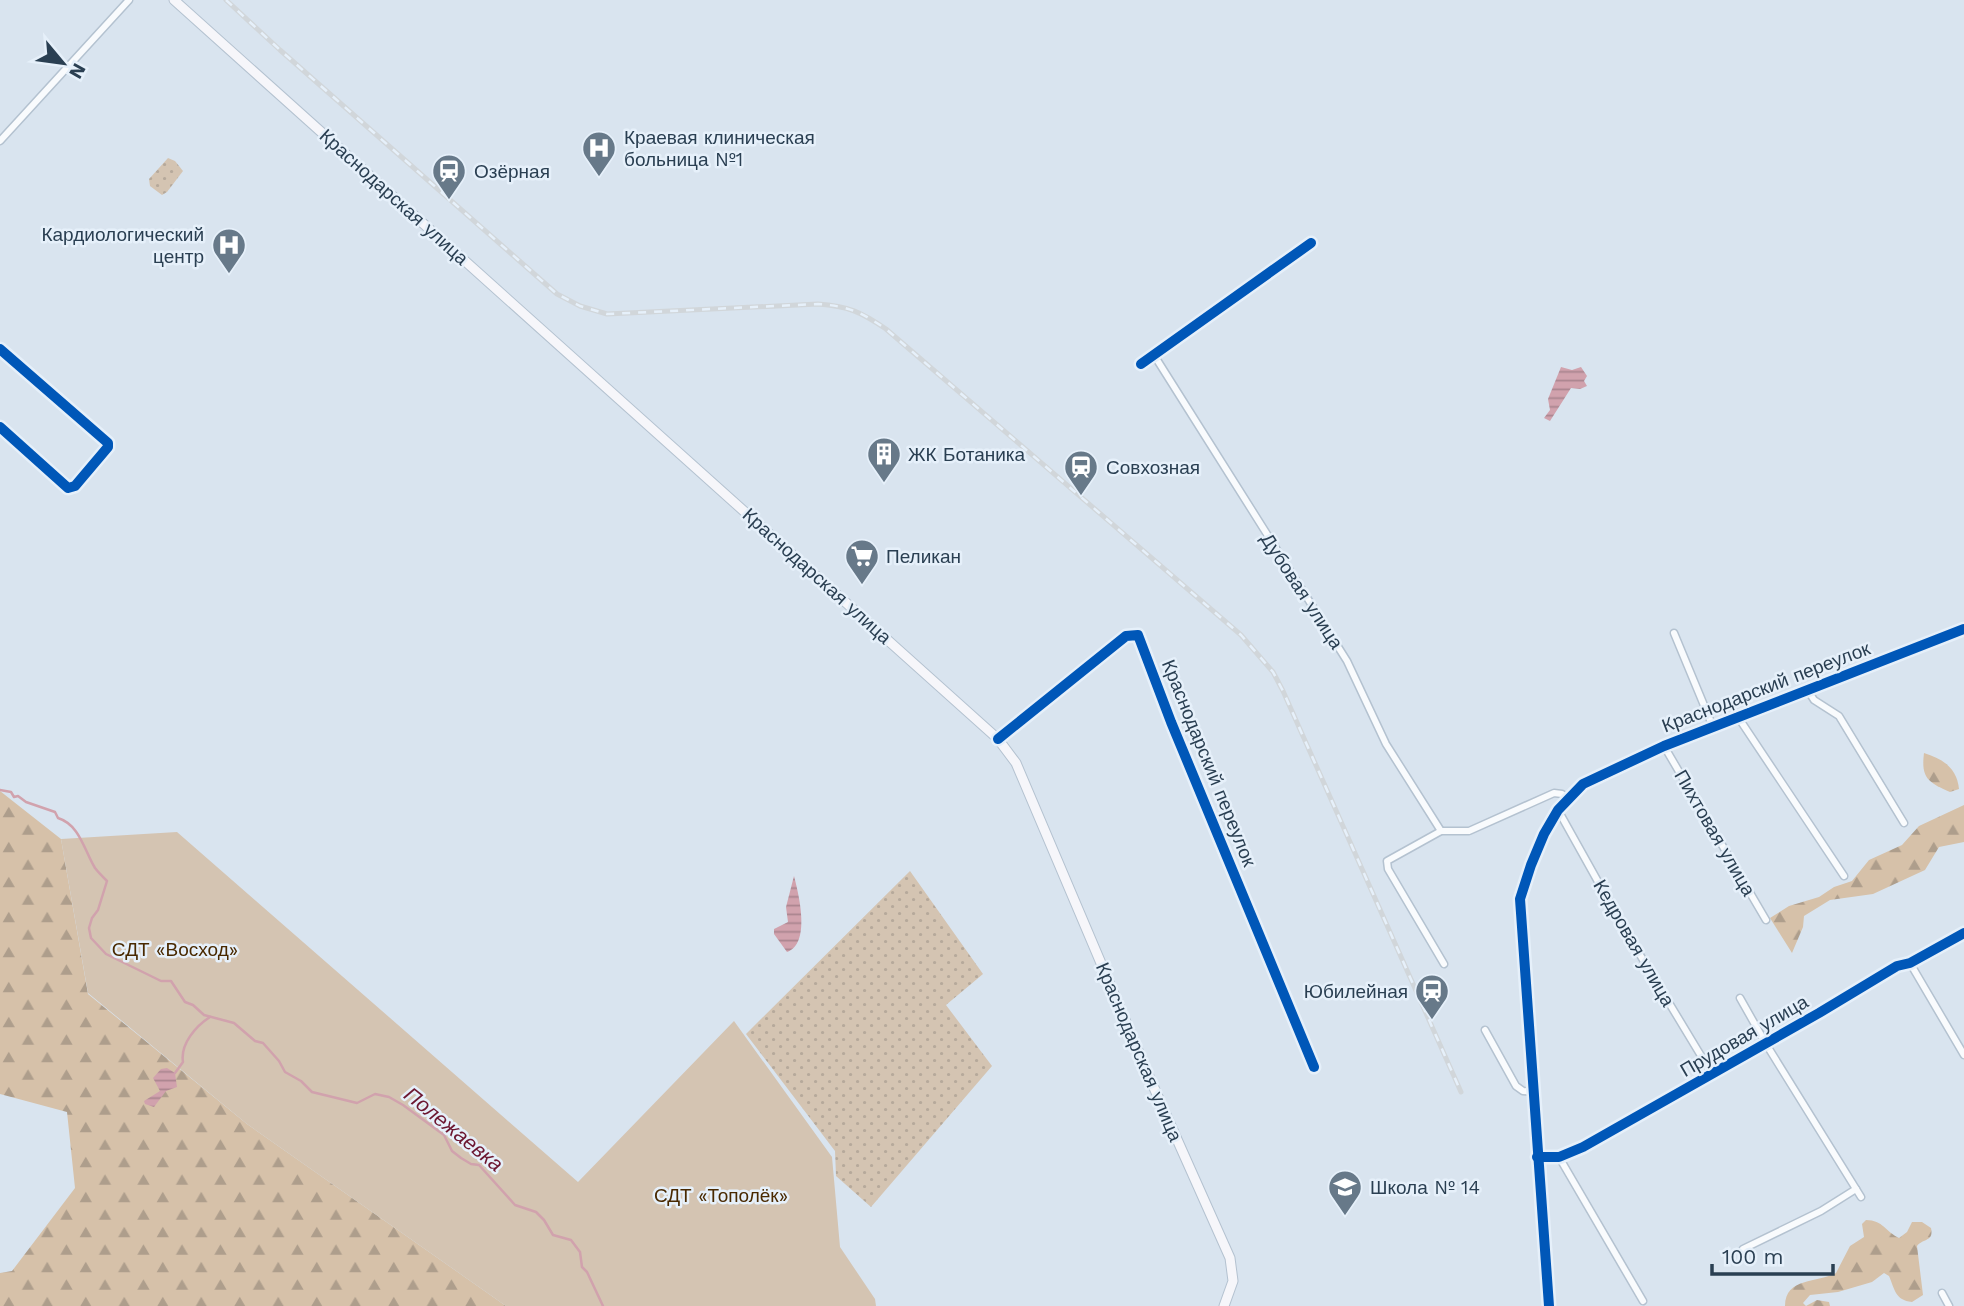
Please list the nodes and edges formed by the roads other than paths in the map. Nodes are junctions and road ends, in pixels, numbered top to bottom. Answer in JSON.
{"nodes":[{"id":1,"x":129,"y":0,"type":"edge"},
{"id":2,"x":174,"y":0,"type":"edge"},
{"id":3,"x":0,"y":141,"type":"edge"},
{"id":4,"x":1311,"y":243,"type":"dead end"},
{"id":5,"x":0,"y":349,"type":"edge"},
{"id":6,"x":1154,"y":355,"type":"junction"},
{"id":7,"x":1141,"y":364,"type":"dead end"},
{"id":8,"x":0,"y":427,"type":"edge"},
{"id":9,"x":1964,"y":629,"type":"edge"},
{"id":10,"x":1674,"y":633,"type":"dead end"},
{"id":11,"x":1807,"y":689,"type":"junction"},
{"id":12,"x":1738,"y":717,"type":"junction"},
{"id":13,"x":1713,"y":727,"type":"junction"},
{"id":14,"x":998,"y":739,"type":"junction"},
{"id":15,"x":1664,"y":746,"type":"junction"},
{"id":16,"x":1568,"y":798,"type":"junction"},
{"id":17,"x":1558,"y":810,"type":"junction"},
{"id":18,"x":1904,"y":823,"type":"dead end"},
{"id":19,"x":1441,"y":831,"type":"junction"},
{"id":20,"x":1844,"y":877,"type":"dead end"},
{"id":21,"x":1766,"y":920,"type":"dead end"},
{"id":22,"x":1964,"y":933,"type":"edge"},
{"id":23,"x":1910,"y":962,"type":"junction"},
{"id":24,"x":1444,"y":964,"type":"dead end"},
{"id":25,"x":1740,"y":998,"type":"dead end"},
{"id":26,"x":1485,"y":1030,"type":"dead end"},
{"id":27,"x":1766,"y":1044,"type":"junction"},
{"id":28,"x":1964,"y":1055,"type":"edge"},
{"id":29,"x":1314,"y":1067,"type":"dead end"},
{"id":30,"x":1712,"y":1074,"type":"junction"},
{"id":31,"x":1533,"y":1092,"type":"junction"},
{"id":32,"x":1537,"y":1157,"type":"junction"},
{"id":33,"x":1559,"y":1157,"type":"junction"},
{"id":34,"x":1856,"y":1189,"type":"junction"},
{"id":35,"x":1861,"y":1197,"type":"dead end"},
{"id":36,"x":1743,"y":1249,"type":"dead end"},
{"id":37,"x":1942,"y":1293,"type":"dead end"},
{"id":38,"x":1643,"y":1301,"type":"dead end"},
{"id":39,"x":1224,"y":1306,"type":"edge"},
{"id":40,"x":1549,"y":1306,"type":"edge"},
{"id":41,"x":1949,"y":1306,"type":"edge"}],
"edges":[{"from":1,"to":3,"type":"street"},
{"from":2,"to":14,"type":"main road","name":"Краснодарская улица"},
{"from":4,"to":6,"type":"street"},
{"from":5,"to":8,"type":"street"},
{"from":6,"to":7,"type":"street"},
{"from":6,"to":19,"type":"street","name":"Дубовая улица"},
{"from":9,"to":11,"type":"main road","name":"Краснодарский переулок"},
{"from":10,"to":13,"type":"street"},
{"from":11,"to":12,"type":"main road","name":"Краснодарский переулок"},
{"from":11,"to":18,"type":"street"},
{"from":12,"to":13,"type":"main road","name":"Краснодарский переулок"},
{"from":12,"to":20,"type":"street"},
{"from":13,"to":15,"type":"main road","name":"Краснодарский переулок"},
{"from":14,"to":29,"type":"street","name":"Краснодарский переулок"},
{"from":14,"to":39,"type":"main road","name":"Краснодарская улица"},
{"from":15,"to":16,"type":"main road","name":"Краснодарский переулок"},
{"from":15,"to":21,"type":"street","name":"Пихтовая улица"},
{"from":16,"to":17,"type":"main road","name":"Краснодарский переулок"},
{"from":16,"to":19,"type":"street"},
{"from":17,"to":30,"type":"street","name":"Кедровая улица"},
{"from":17,"to":31,"type":"main road","name":"Краснодарский переулок"},
{"from":19,"to":24,"type":"street"},
{"from":22,"to":23,"type":"street","name":"Прудовая улица"},
{"from":23,"to":27,"type":"street","name":"Прудовая улица"},
{"from":23,"to":28,"type":"street"},
{"from":25,"to":27,"type":"street"},
{"from":26,"to":31,"type":"street"},
{"from":27,"to":30,"type":"street","name":"Прудовая улица"},
{"from":27,"to":34,"type":"street"},
{"from":30,"to":33,"type":"street","name":"Прудовая улица"},
{"from":31,"to":32,"type":"main road","name":"Краснодарский переулок"},
{"from":32,"to":33,"type":"street","name":"Прудовая улица"},
{"from":32,"to":40,"type":"main road","name":"Краснодарский переулок"},
{"from":33,"to":38,"type":"street"},
{"from":34,"to":35,"type":"street"},
{"from":34,"to":36,"type":"street"},
{"from":37,"to":41,"type":"street"}]}
